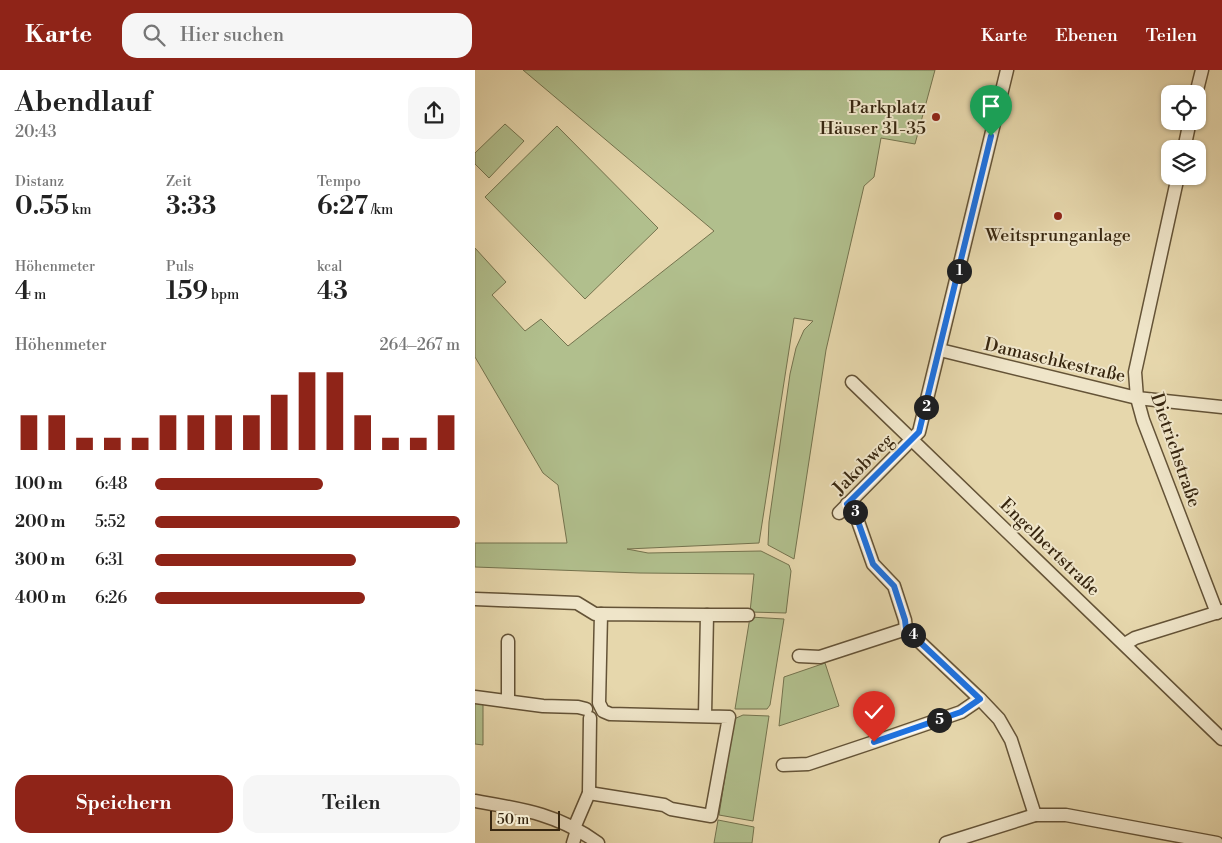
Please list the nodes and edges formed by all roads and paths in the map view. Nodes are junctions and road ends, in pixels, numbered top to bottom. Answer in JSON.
{"nodes":[{"id":1,"x":1007,"y":70,"type":"edge"},
{"id":2,"x":1201,"y":70,"type":"edge"},
{"id":3,"x":1198,"y":85,"type":"edge"},
{"id":4,"x":1176,"y":185,"type":"edge"},
{"id":5,"x":940,"y":350,"type":"junction"},
{"id":6,"x":852,"y":382,"type":"dead end"},
{"id":7,"x":1137,"y":398,"type":"junction"},
{"id":8,"x":1222,"y":407,"type":"edge"},
{"id":9,"x":913,"y":439,"type":"junction"},
{"id":10,"x":475,"y":599,"type":"edge"},
{"id":11,"x":1219,"y":612,"type":"edge"},
{"id":12,"x":601,"y":614,"type":"junction"},
{"id":13,"x":707,"y":615,"type":"junction"},
{"id":14,"x":748,"y":615,"type":"dead end"},
{"id":15,"x":906,"y":629,"type":"junction"},
{"id":16,"x":509,"y":641,"type":"dead end"},
{"id":17,"x":1125,"y":644,"type":"junction"},
{"id":18,"x":799,"y":656,"type":"dead end"},
{"id":19,"x":475,"y":697,"type":"edge"},
{"id":20,"x":980,"y":699,"type":"junction"},
{"id":21,"x":508,"y":701,"type":"junction"},
{"id":22,"x":601,"y":707,"type":"junction"},
{"id":23,"x":588,"y":713,"type":"junction"},
{"id":24,"x":705,"y":715,"type":"junction"},
{"id":25,"x":1222,"y":739,"type":"edge"},
{"id":26,"x":783,"y":765,"type":"dead end"},
{"id":27,"x":589,"y":793,"type":"junction"},
{"id":28,"x":475,"y":801,"type":"edge"},
{"id":29,"x":1035,"y":815,"type":"junction"},
{"id":30,"x":576,"y":829,"type":"junction"},
{"id":31,"x":573,"y":843,"type":"edge"},
{"id":32,"x":598,"y":843,"type":"edge"},
{"id":33,"x":946,"y":843,"type":"edge"},
{"id":34,"x":1217,"y":843,"type":"edge"}],
"edges":[{"from":1,"to":5,"type":"street"},
{"from":2,"to":3,"type":"street"},
{"from":4,"to":7,"type":"street","name":"Dietrichstraße"},
{"from":5,"to":7,"type":"street","name":"Damaschkestraße"},
{"from":5,"to":9,"type":"street"},
{"from":6,"to":9,"type":"street","name":"Engelbertstraße"},
{"from":7,"to":8,"type":"street","name":"Damaschkestraße"},
{"from":7,"to":11,"type":"street","name":"Dietrichstraße"},
{"from":9,"to":15,"type":"street","name":"Jakobweg"},
{"from":9,"to":17,"type":"street","name":"Engelbertstraße"},
{"from":10,"to":12,"type":"street"},
{"from":11,"to":17,"type":"street"},
{"from":12,"to":13,"type":"street"},
{"from":12,"to":22,"type":"street"},
{"from":13,"to":14,"type":"street"},
{"from":13,"to":24,"type":"street"},
{"from":15,"to":18,"type":"street"},
{"from":15,"to":20,"type":"street"},
{"from":16,"to":21,"type":"street"},
{"from":17,"to":25,"type":"street","name":"Engelbertstraße"},
{"from":19,"to":21,"type":"street"},
{"from":20,"to":26,"type":"street"},
{"from":20,"to":29,"type":"street"},
{"from":21,"to":23,"type":"street"},
{"from":22,"to":23,"type":"street"},
{"from":22,"to":24,"type":"street"},
{"from":23,"to":27,"type":"street"},
{"from":24,"to":27,"type":"street"},
{"from":27,"to":30,"type":"street"},
{"from":28,"to":30,"type":"street"},
{"from":29,"to":33,"type":"street"},
{"from":29,"to":34,"type":"street"},
{"from":30,"to":31,"type":"street"},
{"from":30,"to":32,"type":"street"}]}
